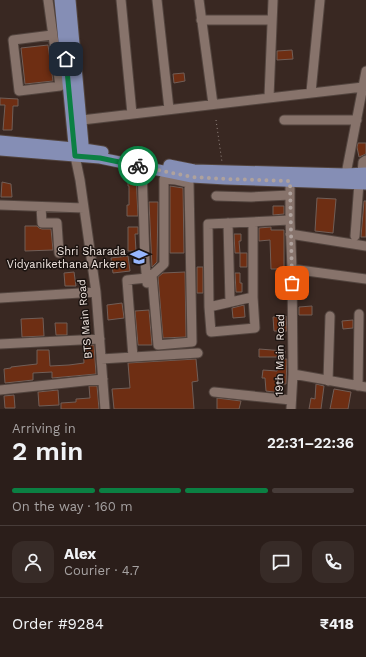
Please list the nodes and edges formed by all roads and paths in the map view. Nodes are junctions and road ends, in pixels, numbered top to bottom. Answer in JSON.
{"nodes":[{"id":1,"x":48,"y":0,"type":"edge"},
{"id":2,"x":60,"y":0,"type":"edge"},
{"id":3,"x":70,"y":0,"type":"edge"},
{"id":4,"x":121,"y":0,"type":"edge"},
{"id":5,"x":157,"y":0,"type":"edge"},
{"id":6,"x":199,"y":0,"type":"edge"},
{"id":7,"x":273,"y":0,"type":"edge"},
{"id":8,"x":320,"y":0,"type":"edge"},
{"id":9,"x":201,"y":20,"type":"junction"},
{"id":10,"x":272,"y":20,"type":"junction"},
{"id":11,"x":52,"y":35,"type":"junction"},
{"id":12,"x":366,"y":70,"type":"edge"},
{"id":13,"x":363,"y":87,"type":"junction"},
{"id":14,"x":311,"y":92,"type":"junction"},
{"id":15,"x":269,"y":97,"type":"junction"},
{"id":16,"x":213,"y":104,"type":"junction"},
{"id":17,"x":169,"y":109,"type":"junction"},
{"id":18,"x":132,"y":114,"type":"junction"},
{"id":19,"x":82,"y":120,"type":"junction"},
{"id":20,"x":216,"y":120,"type":"dead end"},
{"id":21,"x":284,"y":120,"type":"dead end"},
{"id":22,"x":356,"y":120,"type":"junction"},
{"id":23,"x":0,"y":141,"type":"edge"},
{"id":24,"x":0,"y":150,"type":"edge"},
{"id":25,"x":80,"y":152,"type":"junction"},
{"id":26,"x":366,"y":160,"type":"edge"},
{"id":27,"x":142,"y":167,"type":"junction"},
{"id":28,"x":223,"y":171,"type":"junction"},
{"id":29,"x":177,"y":177,"type":"junction"},
{"id":30,"x":345,"y":178,"type":"junction"},
{"id":31,"x":363,"y":178,"type":"edge"},
{"id":32,"x":290,"y":181,"type":"junction"},
{"id":33,"x":290,"y":195,"type":"junction"},
{"id":34,"x":216,"y":196,"type":"dead end"},
{"id":35,"x":0,"y":205,"type":"edge"},
{"id":36,"x":41,"y":207,"type":"junction"},
{"id":37,"x":84,"y":208,"type":"junction"},
{"id":38,"x":290,"y":220,"type":"junction"},
{"id":39,"x":253,"y":222,"type":"junction"},
{"id":40,"x":228,"y":223,"type":"junction"},
{"id":41,"x":290,"y":234,"type":"junction"},
{"id":42,"x":355,"y":236,"type":"dead end"},
{"id":43,"x":366,"y":246,"type":"edge"},
{"id":44,"x":59,"y":253,"type":"dead end"},
{"id":45,"x":292,"y":269,"type":"junction"},
{"id":46,"x":147,"y":278,"type":"junction"},
{"id":47,"x":366,"y":279,"type":"edge"},
{"id":48,"x":96,"y":292,"type":"junction"},
{"id":49,"x":253,"y":297,"type":"junction"},
{"id":50,"x":0,"y":298,"type":"edge"},
{"id":51,"x":230,"y":302,"type":"junction"},
{"id":52,"x":209,"y":306,"type":"junction"},
{"id":53,"x":360,"y":314,"type":"dead end"},
{"id":54,"x":330,"y":316,"type":"dead end"},
{"id":55,"x":100,"y":339,"type":"junction"},
{"id":56,"x":0,"y":344,"type":"edge"},
{"id":57,"x":153,"y":350,"type":"dead end"},
{"id":58,"x":198,"y":353,"type":"dead end"},
{"id":59,"x":133,"y":357,"type":"junction"},
{"id":60,"x":101,"y":360,"type":"junction"},
{"id":61,"x":293,"y":374,"type":"junction"},
{"id":62,"x":103,"y":379,"type":"junction"},
{"id":63,"x":328,"y":381,"type":"junction"},
{"id":64,"x":362,"y":387,"type":"edge"},
{"id":65,"x":0,"y":390,"type":"edge"},
{"id":66,"x":214,"y":392,"type":"dead end"},
{"id":67,"x":291,"y":404,"type":"edge"},
{"id":68,"x":105,"y":409,"type":"edge"}],
"edges":[{"from":1,"to":11,"type":"street"},
{"from":2,"to":25,"type":"main road"},
{"from":3,"to":19,"type":"main road"},
{"from":4,"to":18,"type":"street"},
{"from":5,"to":17,"type":"street"},
{"from":6,"to":9,"type":"street"},
{"from":7,"to":10,"type":"street"},
{"from":8,"to":14,"type":"street"},
{"from":9,"to":10,"type":"street"},
{"from":9,"to":16,"type":"street"},
{"from":10,"to":15,"type":"street"},
{"from":11,"to":11,"type":"street"},
{"from":12,"to":13,"type":"street"},
{"from":13,"to":14,"type":"street"},
{"from":13,"to":22,"type":"street"},
{"from":14,"to":15,"type":"street"},
{"from":15,"to":16,"type":"street"},
{"from":16,"to":17,"type":"street"},
{"from":17,"to":18,"type":"street"},
{"from":18,"to":19,"type":"street"},
{"from":19,"to":25,"type":"main road"},
{"from":20,"to":28,"type":"path"},
{"from":21,"to":22,"type":"street"},
{"from":22,"to":30,"type":"street"},
{"from":23,"to":25,"type":"main road"},
{"from":24,"to":25,"type":"main road"},
{"from":25,"to":27,"type":"main road"},
{"from":25,"to":28,"type":"main road"},
{"from":25,"to":37,"type":"street","name":"BTS Main Road"},
{"from":26,"to":31,"type":"street"},
{"from":27,"to":29,"type":"main road"},
{"from":27,"to":46,"type":"street"},
{"from":28,"to":30,"type":"main road"},
{"from":29,"to":29,"type":"street"},
{"from":29,"to":32,"type":"main road"},
{"from":30,"to":31,"type":"main road"},
{"from":30,"to":32,"type":"main road"},
{"from":31,"to":42,"type":"street"},
{"from":32,"to":33,"type":"street","name":"19th Main Road"},
{"from":33,"to":34,"type":"street"},
{"from":33,"to":38,"type":"street","name":"19th Main Road"},
{"from":35,"to":36,"type":"street"},
{"from":36,"to":37,"type":"street"},
{"from":36,"to":44,"type":"street"},
{"from":37,"to":48,"type":"street","name":"BTS Main Road"},
{"from":38,"to":39,"type":"street"},
{"from":38,"to":41,"type":"street","name":"19th Main Road"},
{"from":39,"to":40,"type":"street"},
{"from":39,"to":49,"type":"street"},
{"from":40,"to":51,"type":"street"},
{"from":40,"to":52,"type":"street"},
{"from":41,"to":43,"type":"street"},
{"from":41,"to":45,"type":"street","name":"19th Main Road"},
{"from":45,"to":47,"type":"street"},
{"from":45,"to":61,"type":"street","name":"19th Main Road"},
{"from":46,"to":57,"type":"street"},
{"from":46,"to":59,"type":"street"},
{"from":48,"to":50,"type":"street"},
{"from":48,"to":55,"type":"street","name":"BTS Main Road"},
{"from":49,"to":51,"type":"street"},
{"from":49,"to":52,"type":"street"},
{"from":51,"to":52,"type":"street"},
{"from":53,"to":64,"type":"street"},
{"from":54,"to":63,"type":"street"},
{"from":55,"to":56,"type":"street"},
{"from":55,"to":60,"type":"street","name":"BTS Main Road"},
{"from":58,"to":59,"type":"street"},
{"from":59,"to":60,"type":"street"},
{"from":60,"to":62,"type":"street","name":"BTS Main Road"},
{"from":61,"to":63,"type":"street"},
{"from":61,"to":67,"type":"street","name":"19th Main Road"},
{"from":62,"to":65,"type":"street"},
{"from":62,"to":68,"type":"street","name":"BTS Main Road"},
{"from":63,"to":64,"type":"street"},
{"from":66,"to":67,"type":"street"}]}
